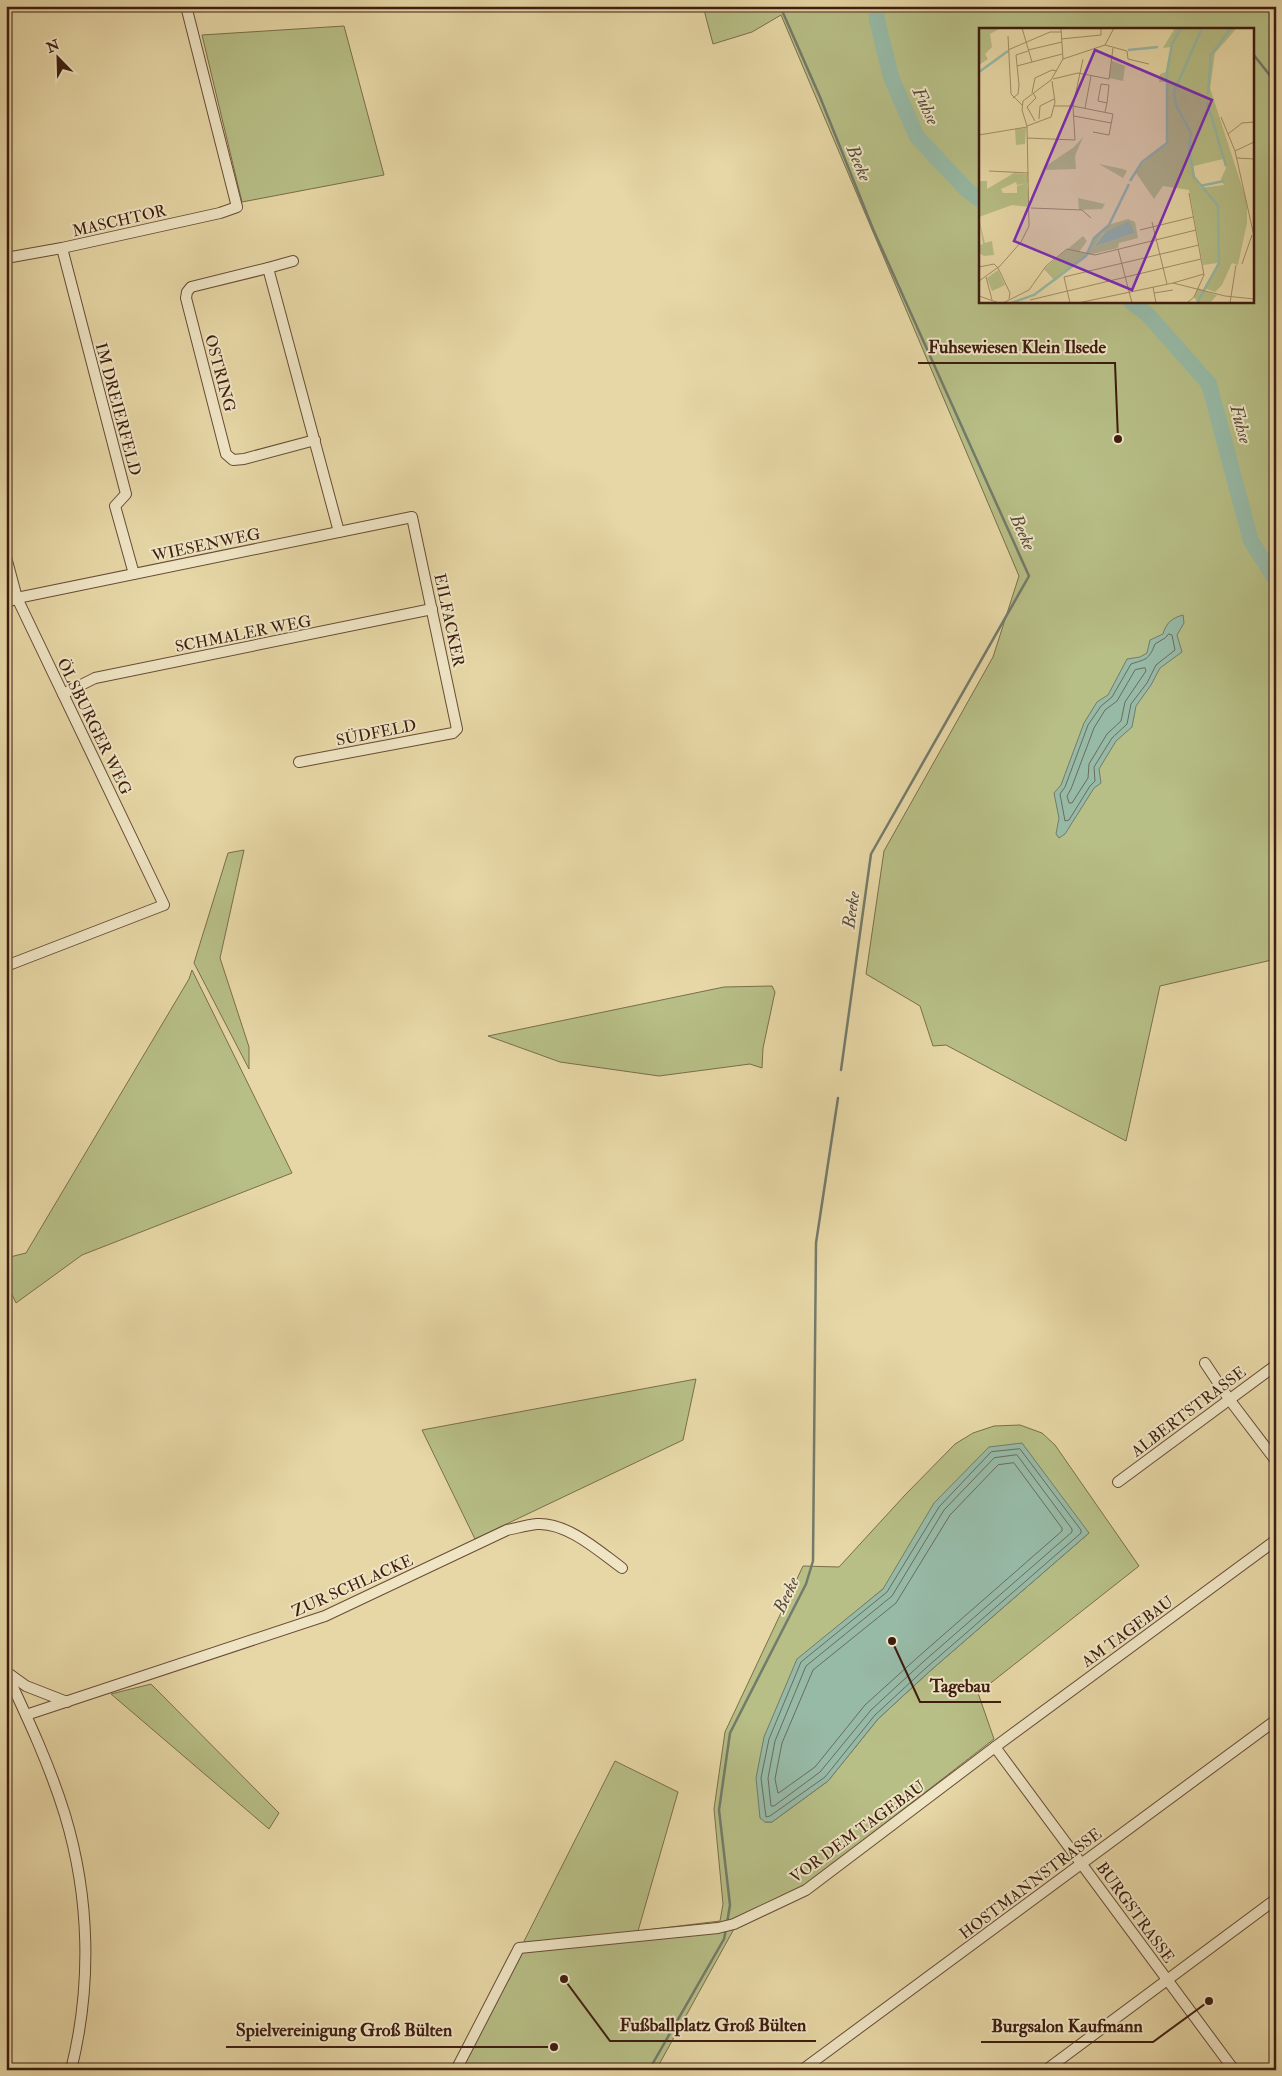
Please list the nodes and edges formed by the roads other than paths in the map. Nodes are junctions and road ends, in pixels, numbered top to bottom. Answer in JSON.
{"nodes":[{"id":1,"x":186,"y":6,"type":"edge"},
{"id":2,"x":62,"y":248,"type":"junction"},
{"id":3,"x":6,"y":258,"type":"edge"},
{"id":4,"x":293,"y":261,"type":"dead end"},
{"id":5,"x":268,"y":268,"type":"junction"},
{"id":6,"x":315,"y":440,"type":"junction"},
{"id":7,"x":412,"y":516,"type":"joint"},
{"id":8,"x":339,"y":532,"type":"junction"},
{"id":9,"x":6,"y":557,"type":"edge"},
{"id":10,"x":134,"y":574,"type":"junction"},
{"id":11,"x":17,"y":598,"type":"junction"},
{"id":12,"x":6,"y":603,"type":"edge"},
{"id":13,"x":432,"y":609,"type":"junction"},
{"id":14,"x":63,"y":694,"type":"junction"},
{"id":15,"x":457,"y":729,"type":"joint"},
{"id":16,"x":299,"y":762,"type":"dead end"},
{"id":17,"x":6,"y":966,"type":"edge"},
{"id":18,"x":1205,"y":1363,"type":"dead end"},
{"id":19,"x":1276,"y":1365,"type":"edge"},
{"id":20,"x":1229,"y":1399,"type":"junction"},
{"id":21,"x":1276,"y":1461,"type":"edge"},
{"id":22,"x":1118,"y":1482,"type":"dead end"},
{"id":23,"x":1276,"y":1540,"type":"edge"},
{"id":24,"x":622,"y":1568,"type":"dead end"},
{"id":25,"x":6,"y":1672,"type":"edge"},
{"id":26,"x":67,"y":1702,"type":"junction"},
{"id":27,"x":26,"y":1715,"type":"junction"},
{"id":28,"x":1276,"y":1720,"type":"edge"},
{"id":29,"x":995,"y":1747,"type":"junction"},
{"id":30,"x":1082,"y":1863,"type":"junction"},
{"id":31,"x":1276,"y":1899,"type":"edge"},
{"id":32,"x":1167,"y":1980,"type":"junction"},
{"id":33,"x":71,"y":2070,"type":"edge"},
{"id":34,"x":456,"y":2070,"type":"edge"},
{"id":35,"x":802,"y":2070,"type":"edge"},
{"id":36,"x":1046,"y":2070,"type":"edge"},
{"id":37,"x":1234,"y":2070,"type":"edge"}],
"edges":[{"from":1,"to":2,"type":"street","name":"MASCHTOR"},
{"from":2,"to":3,"type":"street","name":"MASCHTOR"},
{"from":2,"to":10,"type":"street","name":"IM DREIERFELD"},
{"from":4,"to":5,"type":"street","name":"OSTRING"},
{"from":5,"to":6,"type":"street"},
{"from":5,"to":6,"type":"street","name":"OSTRING"},
{"from":6,"to":8,"type":"street"},
{"from":7,"to":8,"type":"street","name":"WIESENWEG"},
{"from":7,"to":13,"type":"street","name":"EILFACKER"},
{"from":8,"to":10,"type":"street","name":"WIESENWEG"},
{"from":9,"to":11,"type":"street","name":"ÖLSBURGER WEG"},
{"from":10,"to":11,"type":"street","name":"WIESENWEG"},
{"from":11,"to":12,"type":"street","name":"WIESENWEG"},
{"from":11,"to":14,"type":"street","name":"ÖLSBURGER WEG"},
{"from":13,"to":14,"type":"street","name":"SCHMALER WEG"},
{"from":13,"to":15,"type":"street","name":"EILFACKER"},
{"from":14,"to":17,"type":"street","name":"ÖLSBURGER WEG"},
{"from":15,"to":16,"type":"street","name":"SÜDFELD"},
{"from":18,"to":20,"type":"street"},
{"from":19,"to":20,"type":"street","name":"ALBERTSTRASSE"},
{"from":20,"to":21,"type":"street"},
{"from":20,"to":22,"type":"street","name":"ALBERTSTRASSE"},
{"from":23,"to":29,"type":"street","name":"AM TAGEBAU"},
{"from":24,"to":26,"type":"street","name":"ZUR SCHLACKE"},
{"from":25,"to":26,"type":"street"},
{"from":25,"to":27,"type":"street"},
{"from":26,"to":27,"type":"street","name":"ZUR SCHLACKE"},
{"from":27,"to":33,"type":"street"},
{"from":28,"to":30,"type":"street","name":"HOSTMANNSTRASSE"},
{"from":29,"to":30,"type":"street","name":"BURGSTRASSE"},
{"from":29,"to":34,"type":"street","name":"VOR DEM TAGEBAU"},
{"from":30,"to":32,"type":"street","name":"BURGSTRASSE"},
{"from":30,"to":35,"type":"street","name":"HOSTMANNSTRASSE"},
{"from":31,"to":32,"type":"street"},
{"from":32,"to":36,"type":"street"},
{"from":32,"to":37,"type":"street","name":"BURGSTRASSE"}]}
